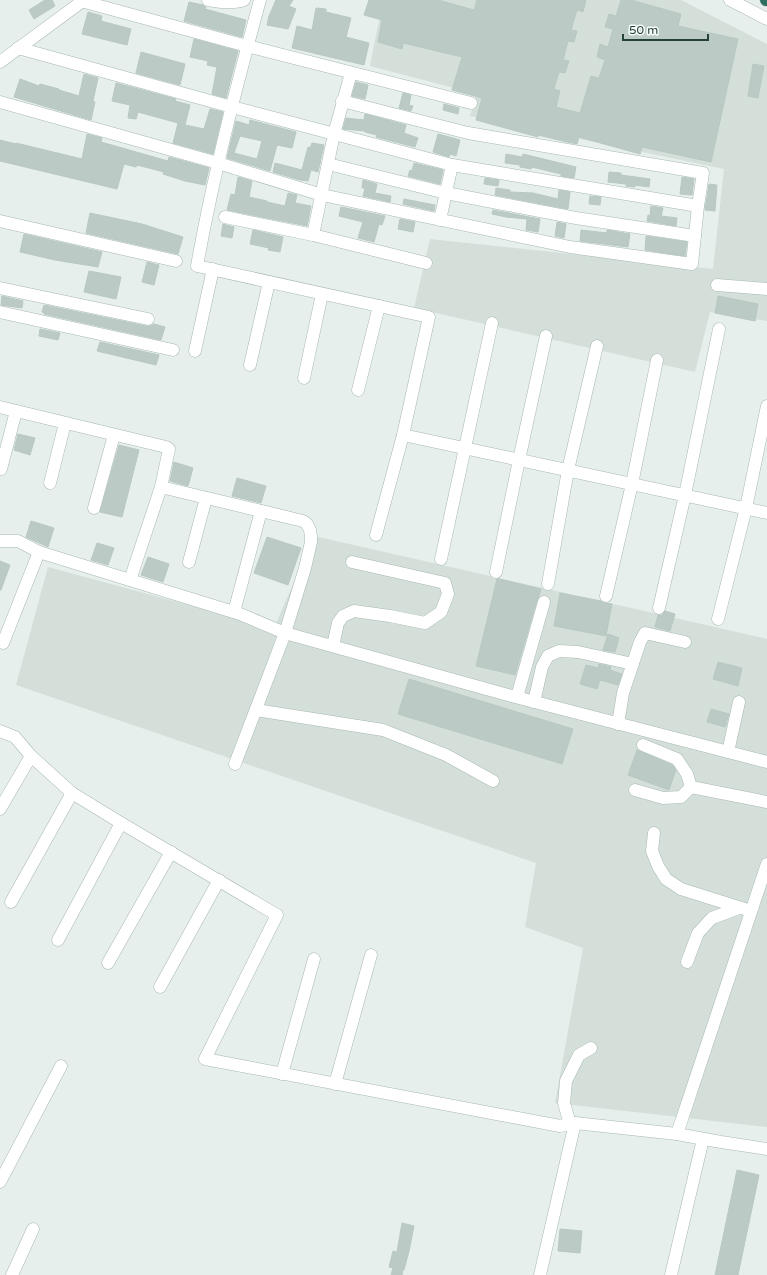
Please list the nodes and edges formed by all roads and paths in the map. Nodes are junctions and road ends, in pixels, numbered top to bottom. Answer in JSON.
{"nodes":[{"id":1,"x":208,"y":0,"type":"edge"},
{"id":2,"x":244,"y":0,"type":"edge"},
{"id":3,"x":260,"y":0,"type":"edge"},
{"id":4,"x":730,"y":0,"type":"edge"},
{"id":5,"x":82,"y":1,"type":"edge"},
{"id":6,"x":767,"y":19,"type":"edge"},
{"id":7,"x":247,"y":46,"type":"junction"},
{"id":8,"x":18,"y":48,"type":"junction"},
{"id":9,"x":0,"y":62,"type":"edge"},
{"id":10,"x":351,"y":72,"type":"junction"},
{"id":11,"x":342,"y":101,"type":"junction"},
{"id":12,"x":0,"y":102,"type":"edge"},
{"id":13,"x":471,"y":103,"type":"dead end"},
{"id":14,"x":232,"y":107,"type":"junction"},
{"id":15,"x":334,"y":134,"type":"junction"},
{"id":16,"x":218,"y":163,"type":"junction"},
{"id":17,"x":328,"y":164,"type":"junction"},
{"id":18,"x":452,"y":165,"type":"junction"},
{"id":19,"x":322,"y":194,"type":"junction"},
{"id":20,"x":446,"y":194,"type":"junction"},
{"id":21,"x":698,"y":206,"type":"junction"},
{"id":22,"x":225,"y":217,"type":"dead end"},
{"id":23,"x":440,"y":220,"type":"junction"},
{"id":24,"x":0,"y":221,"type":"edge"},
{"id":25,"x":313,"y":235,"type":"junction"},
{"id":26,"x":695,"y":236,"type":"junction"},
{"id":27,"x":176,"y":261,"type":"dead end"},
{"id":28,"x":426,"y":263,"type":"dead end"},
{"id":29,"x":213,"y":270,"type":"junction"},
{"id":30,"x":269,"y":282,"type":"junction"},
{"id":31,"x":717,"y":285,"type":"dead end"},
{"id":32,"x":0,"y":288,"type":"edge"},
{"id":33,"x":767,"y":289,"type":"edge"},
{"id":34,"x":322,"y":294,"type":"junction"},
{"id":35,"x":378,"y":306,"type":"junction"},
{"id":36,"x":0,"y":312,"type":"edge"},
{"id":37,"x":148,"y":320,"type":"dead end"},
{"id":38,"x":492,"y":323,"type":"dead end"},
{"id":39,"x":719,"y":329,"type":"dead end"},
{"id":40,"x":546,"y":336,"type":"dead end"},
{"id":41,"x":597,"y":346,"type":"dead end"},
{"id":42,"x":173,"y":350,"type":"dead end"},
{"id":43,"x":195,"y":351,"type":"dead end"},
{"id":44,"x":657,"y":360,"type":"dead end"},
{"id":45,"x":250,"y":365,"type":"dead end"},
{"id":46,"x":304,"y":378,"type":"dead end"},
{"id":47,"x":358,"y":390,"type":"dead end"},
{"id":48,"x":767,"y":406,"type":"edge"},
{"id":49,"x":0,"y":407,"type":"edge"},
{"id":50,"x":16,"y":411,"type":"junction"},
{"id":51,"x":65,"y":422,"type":"junction"},
{"id":52,"x":114,"y":435,"type":"junction"},
{"id":53,"x":404,"y":435,"type":"junction"},
{"id":54,"x":465,"y":448,"type":"junction"},
{"id":55,"x":519,"y":460,"type":"junction"},
{"id":56,"x":1,"y":469,"type":"dead end"},
{"id":57,"x":568,"y":470,"type":"junction"},
{"id":58,"x":50,"y":482,"type":"dead end"},
{"id":59,"x":632,"y":484,"type":"junction"},
{"id":60,"x":161,"y":487,"type":"junction"},
{"id":61,"x":685,"y":495,"type":"junction"},
{"id":62,"x":206,"y":498,"type":"junction"},
{"id":63,"x":94,"y":508,"type":"dead end"},
{"id":64,"x":746,"y":508,"type":"junction"},
{"id":65,"x":261,"y":511,"type":"junction"},
{"id":66,"x":767,"y":513,"type":"edge"},
{"id":67,"x":376,"y":535,"type":"dead end"},
{"id":68,"x":0,"y":541,"type":"edge"},
{"id":69,"x":40,"y":552,"type":"junction"},
{"id":70,"x":441,"y":558,"type":"dead end"},
{"id":71,"x":189,"y":562,"type":"dead end"},
{"id":72,"x":352,"y":562,"type":"dead end"},
{"id":73,"x":496,"y":572,"type":"dead end"},
{"id":74,"x":130,"y":580,"type":"junction"},
{"id":75,"x":548,"y":584,"type":"dead end"},
{"id":76,"x":606,"y":596,"type":"dead end"},
{"id":77,"x":544,"y":602,"type":"dead end"},
{"id":78,"x":659,"y":608,"type":"dead end"},
{"id":79,"x":234,"y":612,"type":"junction"},
{"id":80,"x":718,"y":619,"type":"dead end"},
{"id":81,"x":285,"y":633,"type":"junction"},
{"id":82,"x":685,"y":642,"type":"dead end"},
{"id":83,"x":3,"y":643,"type":"dead end"},
{"id":84,"x":333,"y":646,"type":"junction"},
{"id":85,"x":633,"y":664,"type":"junction"},
{"id":86,"x":517,"y":697,"type":"junction"},
{"id":87,"x":534,"y":702,"type":"junction"},
{"id":88,"x":740,"y":702,"type":"dead end"},
{"id":89,"x":256,"y":710,"type":"junction"},
{"id":90,"x":618,"y":724,"type":"junction"},
{"id":91,"x":0,"y":731,"type":"edge"},
{"id":92,"x":643,"y":745,"type":"dead end"},
{"id":93,"x":728,"y":752,"type":"junction"},
{"id":94,"x":31,"y":756,"type":"junction"},
{"id":95,"x":767,"y":762,"type":"edge"},
{"id":96,"x":235,"y":764,"type":"dead end"},
{"id":97,"x":493,"y":782,"type":"dead end"},
{"id":98,"x":691,"y":787,"type":"junction"},
{"id":99,"x":635,"y":790,"type":"dead end"},
{"id":100,"x":72,"y":793,"type":"junction"},
{"id":101,"x":767,"y":802,"type":"edge"},
{"id":102,"x":0,"y":810,"type":"edge"},
{"id":103,"x":121,"y":823,"type":"junction"},
{"id":104,"x":654,"y":834,"type":"dead end"},
{"id":105,"x":171,"y":852,"type":"junction"},
{"id":106,"x":767,"y":864,"type":"edge"},
{"id":107,"x":219,"y":880,"type":"junction"},
{"id":108,"x":763,"y":890,"type":"edge"},
{"id":109,"x":11,"y":902,"type":"dead end"},
{"id":110,"x":739,"y":908,"type":"junction"},
{"id":111,"x":751,"y":911,"type":"junction"},
{"id":112,"x":58,"y":940,"type":"dead end"},
{"id":113,"x":371,"y":955,"type":"dead end"},
{"id":114,"x":314,"y":959,"type":"dead end"},
{"id":115,"x":687,"y":962,"type":"dead end"},
{"id":116,"x":108,"y":963,"type":"dead end"},
{"id":117,"x":160,"y":987,"type":"dead end"},
{"id":118,"x":591,"y":1048,"type":"dead end"},
{"id":119,"x":61,"y":1066,"type":"dead end"},
{"id":120,"x":282,"y":1074,"type":"junction"},
{"id":121,"x":335,"y":1084,"type":"junction"},
{"id":122,"x":572,"y":1123,"type":"junction"},
{"id":123,"x":677,"y":1134,"type":"junction"},
{"id":124,"x":704,"y":1139,"type":"junction"},
{"id":125,"x":767,"y":1149,"type":"edge"},
{"id":126,"x":0,"y":1182,"type":"edge"},
{"id":127,"x":33,"y":1229,"type":"dead end"},
{"id":128,"x":12,"y":1275,"type":"edge"},
{"id":129,"x":540,"y":1275,"type":"edge"},
{"id":130,"x":671,"y":1275,"type":"edge"}],
"edges":[{"from":1,"to":2,"type":"street"},
{"from":3,"to":7,"type":"street"},
{"from":4,"to":6,"type":"street"},
{"from":5,"to":7,"type":"street"},
{"from":5,"to":8,"type":"street"},
{"from":7,"to":10,"type":"street"},
{"from":7,"to":14,"type":"street"},
{"from":8,"to":9,"type":"street"},
{"from":8,"to":14,"type":"street"},
{"from":10,"to":11,"type":"street"},
{"from":10,"to":13,"type":"street"},
{"from":11,"to":15,"type":"street"},
{"from":11,"to":21,"type":"street"},
{"from":12,"to":16,"type":"street"},
{"from":14,"to":15,"type":"street"},
{"from":14,"to":16,"type":"street"},
{"from":15,"to":17,"type":"street"},
{"from":15,"to":18,"type":"street"},
{"from":16,"to":19,"type":"street"},
{"from":16,"to":29,"type":"street"},
{"from":17,"to":19,"type":"street"},
{"from":17,"to":20,"type":"street"},
{"from":18,"to":20,"type":"street"},
{"from":18,"to":21,"type":"street"},
{"from":19,"to":23,"type":"street"},
{"from":19,"to":25,"type":"street"},
{"from":20,"to":23,"type":"street"},
{"from":20,"to":26,"type":"street"},
{"from":21,"to":26,"type":"street"},
{"from":22,"to":25,"type":"street"},
{"from":23,"to":26,"type":"street"},
{"from":24,"to":27,"type":"street"},
{"from":25,"to":28,"type":"street"},
{"from":29,"to":30,"type":"street"},
{"from":29,"to":43,"type":"street"},
{"from":30,"to":34,"type":"street"},
{"from":30,"to":45,"type":"street"},
{"from":31,"to":33,"type":"street"},
{"from":32,"to":37,"type":"street"},
{"from":34,"to":35,"type":"street"},
{"from":34,"to":46,"type":"street"},
{"from":35,"to":47,"type":"street"},
{"from":35,"to":53,"type":"street"},
{"from":36,"to":42,"type":"street"},
{"from":38,"to":54,"type":"street"},
{"from":39,"to":61,"type":"street"},
{"from":40,"to":55,"type":"street"},
{"from":41,"to":57,"type":"street"},
{"from":44,"to":59,"type":"street"},
{"from":48,"to":64,"type":"street"},
{"from":49,"to":50,"type":"street"},
{"from":50,"to":51,"type":"street"},
{"from":50,"to":56,"type":"street"},
{"from":51,"to":52,"type":"street"},
{"from":51,"to":58,"type":"street"},
{"from":52,"to":60,"type":"street"},
{"from":52,"to":63,"type":"street"},
{"from":53,"to":54,"type":"street"},
{"from":53,"to":67,"type":"street"},
{"from":54,"to":55,"type":"street"},
{"from":54,"to":70,"type":"street"},
{"from":55,"to":57,"type":"street"},
{"from":55,"to":73,"type":"street"},
{"from":57,"to":59,"type":"street"},
{"from":57,"to":75,"type":"street"},
{"from":59,"to":61,"type":"street"},
{"from":59,"to":76,"type":"street"},
{"from":60,"to":62,"type":"street"},
{"from":60,"to":74,"type":"street"},
{"from":61,"to":64,"type":"street"},
{"from":61,"to":78,"type":"street"},
{"from":62,"to":65,"type":"street"},
{"from":62,"to":71,"type":"street"},
{"from":64,"to":66,"type":"street"},
{"from":64,"to":80,"type":"street"},
{"from":65,"to":79,"type":"street"},
{"from":65,"to":81,"type":"street"},
{"from":68,"to":69,"type":"street"},
{"from":69,"to":74,"type":"street"},
{"from":69,"to":83,"type":"street"},
{"from":72,"to":84,"type":"street"},
{"from":74,"to":79,"type":"street"},
{"from":77,"to":86,"type":"street"},
{"from":79,"to":81,"type":"street"},
{"from":81,"to":84,"type":"street"},
{"from":81,"to":89,"type":"street"},
{"from":82,"to":85,"type":"street"},
{"from":84,"to":86,"type":"street"},
{"from":85,"to":87,"type":"street"},
{"from":85,"to":90,"type":"street"},
{"from":86,"to":87,"type":"street"},
{"from":87,"to":90,"type":"street"},
{"from":88,"to":93,"type":"street"},
{"from":89,"to":96,"type":"street"},
{"from":89,"to":97,"type":"street"},
{"from":90,"to":93,"type":"street"},
{"from":91,"to":94,"type":"street"},
{"from":92,"to":98,"type":"street"},
{"from":93,"to":95,"type":"street"},
{"from":94,"to":100,"type":"street"},
{"from":94,"to":102,"type":"street"},
{"from":98,"to":99,"type":"street"},
{"from":98,"to":101,"type":"street"},
{"from":100,"to":103,"type":"street"},
{"from":100,"to":109,"type":"street"},
{"from":103,"to":105,"type":"street"},
{"from":103,"to":112,"type":"street"},
{"from":104,"to":110,"type":"street"},
{"from":105,"to":107,"type":"street"},
{"from":105,"to":116,"type":"street"},
{"from":106,"to":108,"type":"street"},
{"from":107,"to":117,"type":"street"},
{"from":107,"to":120,"type":"street"},
{"from":108,"to":111,"type":"street"},
{"from":110,"to":111,"type":"street"},
{"from":110,"to":115,"type":"street"},
{"from":111,"to":123,"type":"street"},
{"from":113,"to":121,"type":"street"},
{"from":114,"to":120,"type":"street"},
{"from":118,"to":122,"type":"street"},
{"from":119,"to":126,"type":"street"},
{"from":120,"to":121,"type":"street"},
{"from":121,"to":122,"type":"street"},
{"from":122,"to":123,"type":"street"},
{"from":122,"to":129,"type":"street"},
{"from":123,"to":124,"type":"street"},
{"from":124,"to":125,"type":"street"},
{"from":124,"to":130,"type":"street"},
{"from":127,"to":128,"type":"street"}]}
